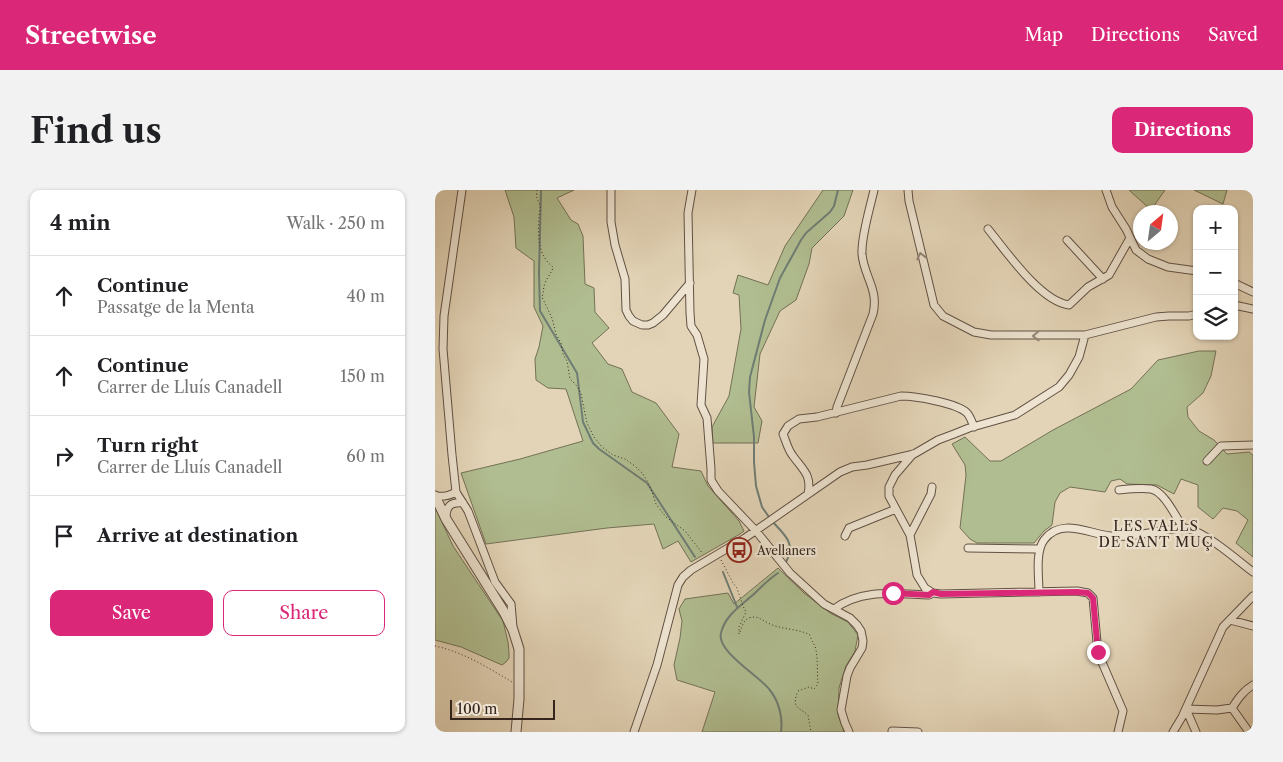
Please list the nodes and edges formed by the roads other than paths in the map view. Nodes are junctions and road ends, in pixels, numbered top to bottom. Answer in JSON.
{"nodes":[{"id":1,"x":462,"y":190,"type":"edge"},
{"id":2,"x":611,"y":190,"type":"edge"},
{"id":3,"x":692,"y":190,"type":"edge"},
{"id":4,"x":874,"y":190,"type":"edge"},
{"id":5,"x":908,"y":190,"type":"edge"},
{"id":6,"x":1106,"y":190,"type":"edge"},
{"id":7,"x":987,"y":229,"type":"dead end"},
{"id":8,"x":1130,"y":238,"type":"junction"},
{"id":9,"x":1067,"y":240,"type":"dead end"},
{"id":10,"x":1193,"y":270,"type":"edge"},
{"id":11,"x":1103,"y":279,"type":"junction"},
{"id":12,"x":690,"y":283,"type":"junction"},
{"id":13,"x":1238,"y":285,"type":"edge"},
{"id":14,"x":1253,"y":292,"type":"edge"},
{"id":15,"x":1238,"y":305,"type":"edge"},
{"id":16,"x":1253,"y":309,"type":"edge"},
{"id":17,"x":1193,"y":315,"type":"edge"},
{"id":18,"x":1085,"y":335,"type":"junction"},
{"id":19,"x":837,"y":413,"type":"junction"},
{"id":20,"x":974,"y":427,"type":"junction"},
{"id":21,"x":1253,"y":445,"type":"edge"},
{"id":22,"x":914,"y":454,"type":"junction"},
{"id":23,"x":1207,"y":461,"type":"dead end"},
{"id":24,"x":931,"y":486,"type":"dead end"},
{"id":25,"x":1119,"y":490,"type":"dead end"},
{"id":26,"x":457,"y":492,"type":"junction"},
{"id":27,"x":808,"y":494,"type":"junction"},
{"id":28,"x":435,"y":496,"type":"edge"},
{"id":29,"x":463,"y":503,"type":"junction"},
{"id":30,"x":896,"y":509,"type":"junction"},
{"id":31,"x":446,"y":520,"type":"junction"},
{"id":32,"x":1183,"y":528,"type":"junction"},
{"id":33,"x":756,"y":531,"type":"junction"},
{"id":34,"x":909,"y":535,"type":"junction"},
{"id":35,"x":845,"y":536,"type":"dead end"},
{"id":36,"x":968,"y":548,"type":"dead end"},
{"id":37,"x":1039,"y":549,"type":"junction"},
{"id":38,"x":1253,"y":572,"type":"edge"},
{"id":39,"x":933,"y":592,"type":"junction"},
{"id":40,"x":1039,"y":592,"type":"junction"},
{"id":41,"x":1253,"y":596,"type":"edge"},
{"id":42,"x":834,"y":609,"type":"junction"},
{"id":43,"x":1230,"y":620,"type":"junction"},
{"id":44,"x":1253,"y":626,"type":"edge"},
{"id":45,"x":513,"y":630,"type":"junction"},
{"id":46,"x":1253,"y":685,"type":"edge"},
{"id":47,"x":1186,"y":708,"type":"junction"},
{"id":48,"x":1232,"y":708,"type":"junction"},
{"id":49,"x":516,"y":732,"type":"edge"},
{"id":50,"x":634,"y":732,"type":"edge"},
{"id":51,"x":849,"y":732,"type":"edge"},
{"id":52,"x":892,"y":732,"type":"edge"},
{"id":53,"x":919,"y":732,"type":"edge"},
{"id":54,"x":1118,"y":732,"type":"edge"},
{"id":55,"x":1173,"y":732,"type":"edge"},
{"id":56,"x":1196,"y":732,"type":"edge"},
{"id":57,"x":1249,"y":732,"type":"edge"}],
"edges":[{"from":1,"to":26,"type":"street"},
{"from":2,"to":12,"type":"street"},
{"from":3,"to":12,"type":"street"},
{"from":4,"to":19,"type":"street"},
{"from":18,"to":5,"type":"street","one_way":true},
{"from":6,"to":8,"type":"street"},
{"from":7,"to":11,"type":"street"},
{"from":8,"to":10,"type":"street"},
{"from":8,"to":11,"type":"street"},
{"from":9,"to":11,"type":"street"},
{"from":12,"to":33,"type":"street"},
{"from":13,"to":14,"type":"street"},
{"from":15,"to":16,"type":"street"},
{"from":17,"to":18,"type":"street"},
{"from":18,"to":20,"type":"street"},
{"from":19,"to":20,"type":"street"},
{"from":19,"to":27,"type":"street"},
{"from":20,"to":22,"type":"street"},
{"from":21,"to":23,"type":"street"},
{"from":22,"to":27,"type":"street"},
{"from":22,"to":30,"type":"street"},
{"from":24,"to":34,"type":"street"},
{"from":25,"to":32,"type":"street"},
{"from":26,"to":28,"type":"street"},
{"from":26,"to":29,"type":"street"},
{"from":27,"to":33,"type":"street"},
{"from":28,"to":31,"type":"street"},
{"from":29,"to":31,"type":"street"},
{"from":29,"to":45,"type":"street"},
{"from":30,"to":34,"type":"street"},
{"from":30,"to":35,"type":"street"},
{"from":31,"to":45,"type":"street"},
{"from":32,"to":37,"type":"street"},
{"from":32,"to":38,"type":"street"},
{"from":33,"to":42,"type":"street"},
{"from":33,"to":50,"type":"street"},
{"from":34,"to":39,"type":"street"},
{"from":36,"to":37,"type":"street"},
{"from":37,"to":40,"type":"street"},
{"from":39,"to":40,"type":"street"},
{"from":39,"to":42,"type":"street"},
{"from":40,"to":54,"type":"street"},
{"from":41,"to":43,"type":"street"},
{"from":42,"to":51,"type":"street"},
{"from":43,"to":44,"type":"street"},
{"from":43,"to":47,"type":"street"},
{"from":45,"to":49,"type":"street"},
{"from":46,"to":48,"type":"street"},
{"from":47,"to":48,"type":"street"},
{"from":47,"to":55,"type":"street"},
{"from":47,"to":56,"type":"street"},
{"from":48,"to":57,"type":"street"},
{"from":52,"to":53,"type":"street"}]}
